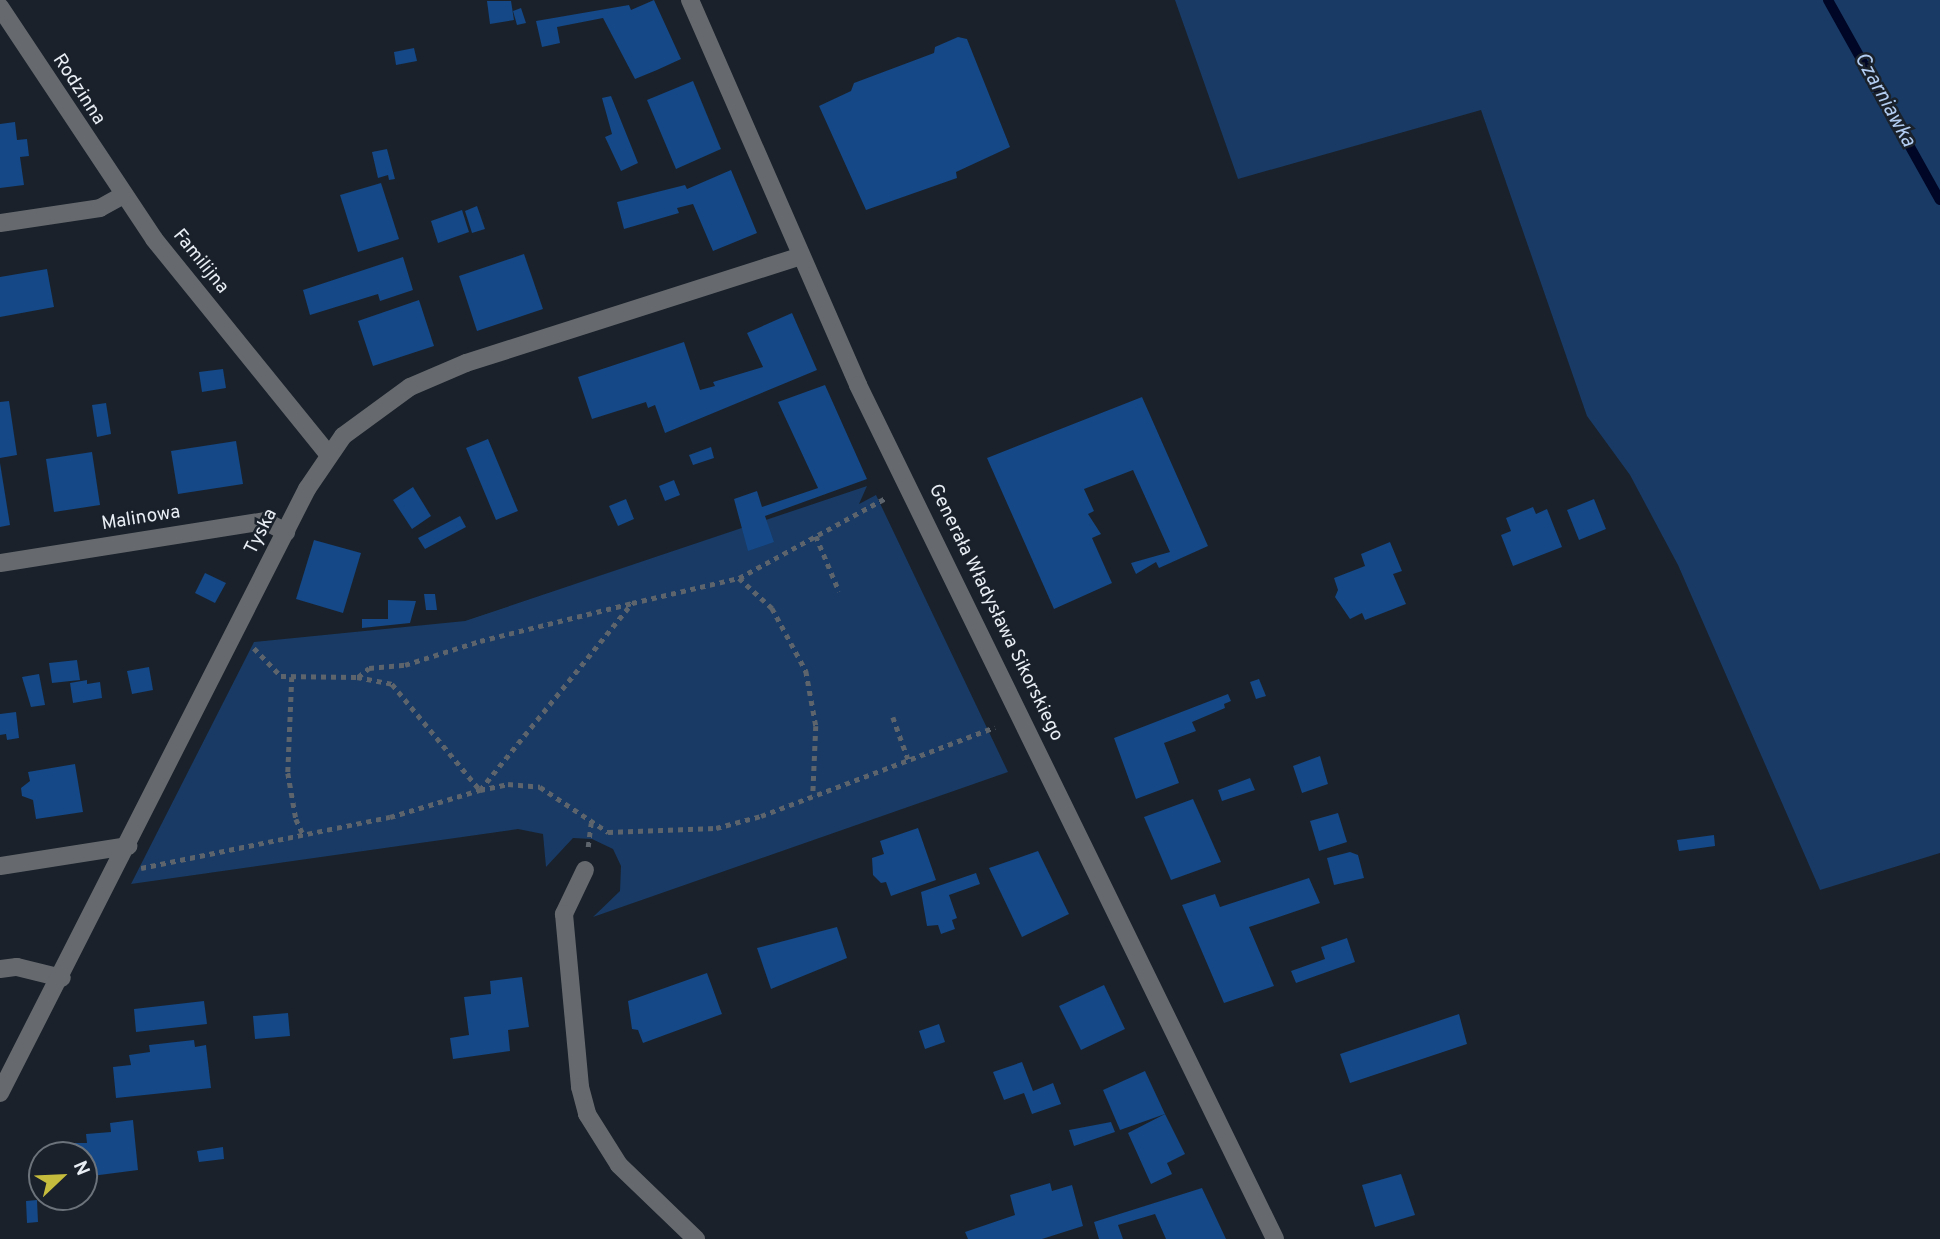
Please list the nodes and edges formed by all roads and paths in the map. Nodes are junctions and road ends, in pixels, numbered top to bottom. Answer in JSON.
{"nodes":[{"id":1,"x":690,"y":0,"type":"edge"},
{"id":2,"x":0,"y":7,"type":"edge"},
{"id":3,"x":123,"y":195,"type":"junction"},
{"id":4,"x":0,"y":223,"type":"edge"},
{"id":5,"x":801,"y":256,"type":"junction"},
{"id":6,"x":327,"y":453,"type":"junction"},
{"id":7,"x":886,"y":498,"type":"dead end"},
{"id":8,"x":286,"y":532,"type":"junction"},
{"id":9,"x":816,"y":536,"type":"junction"},
{"id":10,"x":0,"y":563,"type":"edge"},
{"id":11,"x":739,"y":578,"type":"junction"},
{"id":12,"x":839,"y":592,"type":"dead end"},
{"id":13,"x":632,"y":603,"type":"junction"},
{"id":14,"x":237,"y":628,"type":"junction"},
{"id":15,"x":292,"y":677,"type":"junction"},
{"id":16,"x":357,"y":677,"type":"junction"},
{"id":17,"x":893,"y":717,"type":"dead end"},
{"id":18,"x":995,"y":727,"type":"dead end"},
{"id":19,"x":908,"y":759,"type":"junction"},
{"id":20,"x":480,"y":790,"type":"junction"},
{"id":21,"x":813,"y":796,"type":"junction"},
{"id":22,"x":303,"y":834,"type":"junction"},
{"id":23,"x":128,"y":846,"type":"junction"},
{"id":24,"x":0,"y":866,"type":"edge"},
{"id":25,"x":585,"y":870,"type":"dead end"},
{"id":26,"x":113,"y":875,"type":"junction"},
{"id":27,"x":0,"y":969,"type":"edge"},
{"id":28,"x":62,"y":978,"type":"junction"},
{"id":29,"x":0,"y":1093,"type":"edge"},
{"id":30,"x":696,"y":1239,"type":"edge"},
{"id":31,"x":1275,"y":1239,"type":"edge"}],
"edges":[{"from":1,"to":5,"type":"street","name":"Generała Władysława Sikorskiego"},
{"from":2,"to":3,"type":"street","name":"Rodzinna"},
{"from":3,"to":4,"type":"street"},
{"from":3,"to":6,"type":"street","name":"Familijna"},
{"from":5,"to":6,"type":"street","name":"Tyska"},
{"from":5,"to":31,"type":"street","name":"Generała Władysława Sikorskiego"},
{"from":6,"to":8,"type":"street","name":"Tyska"},
{"from":7,"to":9,"type":"path"},
{"from":8,"to":10,"type":"street","name":"Malinowa"},
{"from":8,"to":14,"type":"street","name":"Tyska"},
{"from":9,"to":11,"type":"path"},
{"from":9,"to":12,"type":"path"},
{"from":11,"to":13,"type":"path"},
{"from":11,"to":21,"type":"path"},
{"from":13,"to":16,"type":"path"},
{"from":13,"to":20,"type":"path"},
{"from":14,"to":15,"type":"path"},
{"from":14,"to":23,"type":"street","name":"Tyska"},
{"from":15,"to":16,"type":"path"},
{"from":15,"to":22,"type":"path"},
{"from":16,"to":20,"type":"path"},
{"from":17,"to":19,"type":"path"},
{"from":18,"to":19,"type":"path"},
{"from":19,"to":21,"type":"path"},
{"from":20,"to":21,"type":"path"},
{"from":20,"to":22,"type":"path"},
{"from":22,"to":26,"type":"path"},
{"from":23,"to":24,"type":"street"},
{"from":23,"to":26,"type":"street","name":"Tyska"},
{"from":25,"to":30,"type":"street"},
{"from":26,"to":28,"type":"street","name":"Tyska"},
{"from":27,"to":28,"type":"street"},
{"from":28,"to":29,"type":"street","name":"Tyska"}]}
